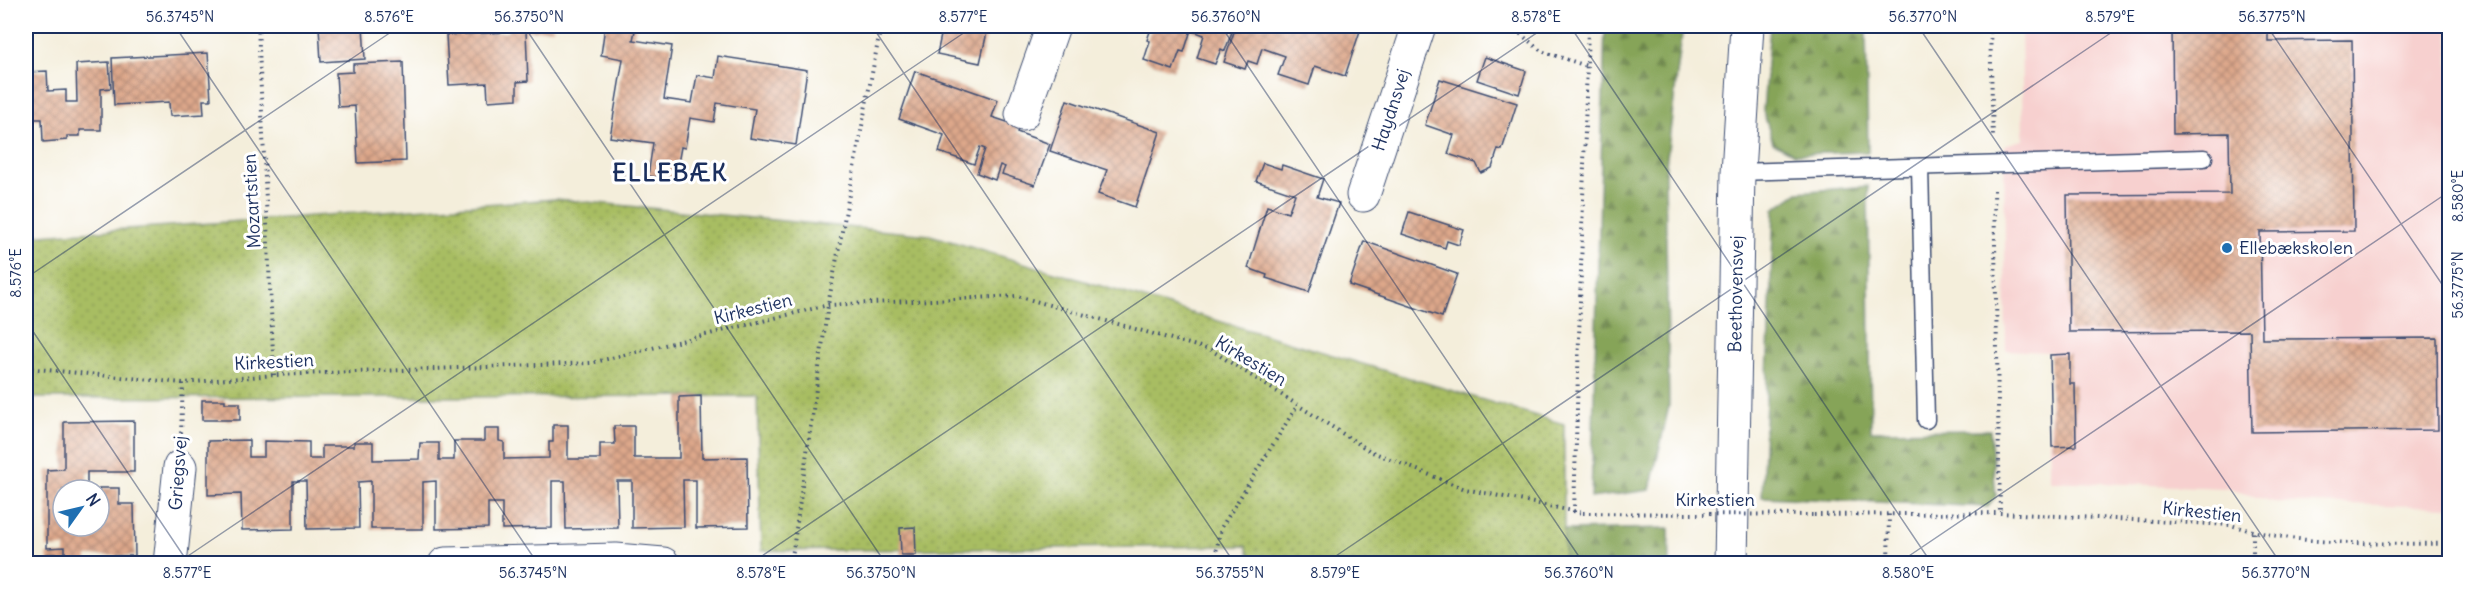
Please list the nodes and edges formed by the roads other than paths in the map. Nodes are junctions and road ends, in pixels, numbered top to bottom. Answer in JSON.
{"nodes":[{"id":1,"x":1053,"y":26,"type":"edge"},
{"id":2,"x":1419,"y":26,"type":"edge"},
{"id":3,"x":1747,"y":26,"type":"edge"},
{"id":4,"x":1022,"y":114,"type":"dead end"},
{"id":5,"x":2204,"y":158,"type":"dead end"},
{"id":6,"x":1920,"y":167,"type":"junction"},
{"id":7,"x":1738,"y":172,"type":"junction"},
{"id":8,"x":1363,"y":195,"type":"dead end"},
{"id":9,"x":1926,"y":420,"type":"dead end"},
{"id":10,"x":180,"y":467,"type":"road end"},
{"id":11,"x":616,"y":562,"type":"edge"},
{"id":12,"x":170,"y":564,"type":"edge"},
{"id":13,"x":445,"y":564,"type":"edge"},
{"id":14,"x":663,"y":564,"type":"edge"},
{"id":15,"x":1731,"y":564,"type":"edge"}],
"edges":[{"from":1,"to":4,"type":"street"},
{"from":2,"to":8,"type":"street","name":"Haydnsvej"},
{"from":3,"to":7,"type":"street","name":"Beethovensvej"},
{"from":5,"to":6,"type":"lane"},
{"from":6,"to":7,"type":"lane"},
{"from":6,"to":9,"type":"lane"},
{"from":7,"to":15,"type":"street","name":"Beethovensvej"},
{"from":10,"to":12,"type":"street","name":"Griegsvej"},
{"from":11,"to":13,"type":"street"},
{"from":11,"to":14,"type":"street"}]}
